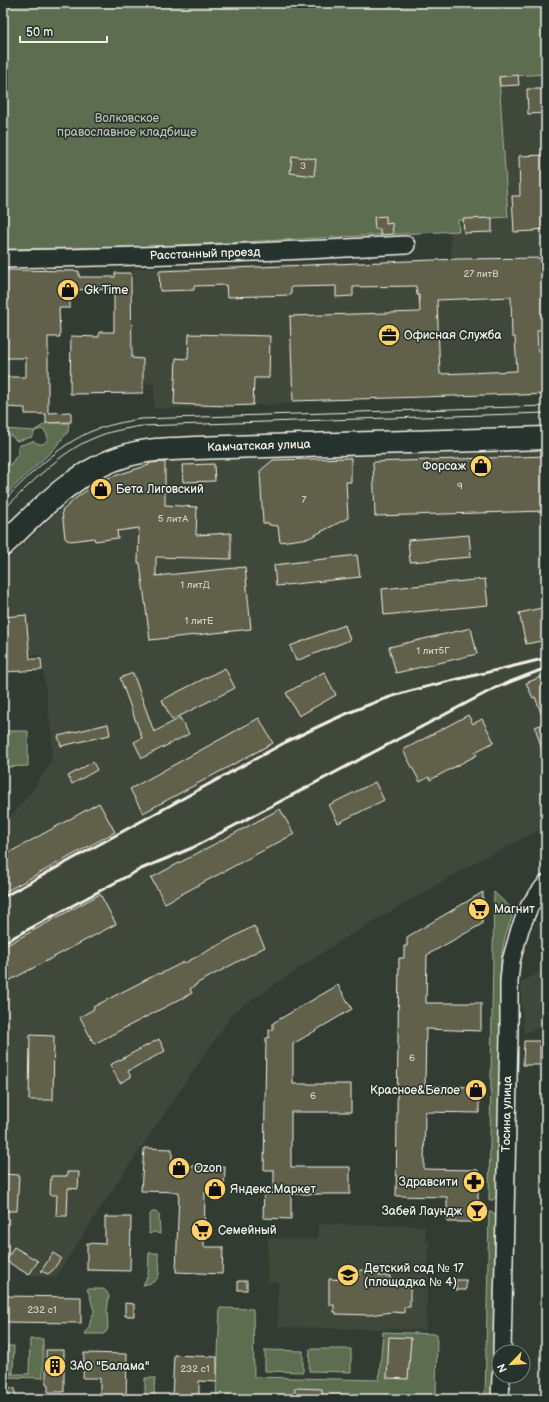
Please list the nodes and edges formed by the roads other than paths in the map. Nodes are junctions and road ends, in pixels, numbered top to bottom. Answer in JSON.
{"nodes":[{"id":1,"x":406,"y":245,"type":"dead end"},
{"id":2,"x":3,"y":259,"type":"edge"},
{"id":3,"x":546,"y":425,"type":"edge"},
{"id":4,"x":546,"y":438,"type":"edge"},
{"id":5,"x":3,"y":528,"type":"edge"},
{"id":6,"x":3,"y":545,"type":"edge"},
{"id":7,"x":546,"y":884,"type":"edge"},
{"id":8,"x":502,"y":1344,"type":"edge"},
{"id":9,"x":501,"y":1384,"type":"edge"},
{"id":10,"x":500,"y":1399,"type":"edge"}],
"edges":[{"from":1,"to":2,"type":"street","name":"Расстанный проезд"},
{"from":3,"to":5,"type":"main road","name":"Камчатская улица"},
{"from":4,"to":6,"type":"main road","name":"Камчатская улица"},
{"from":7,"to":8,"type":"street","name":"Тосина улица"},
{"from":9,"to":10,"type":"street"}]}
